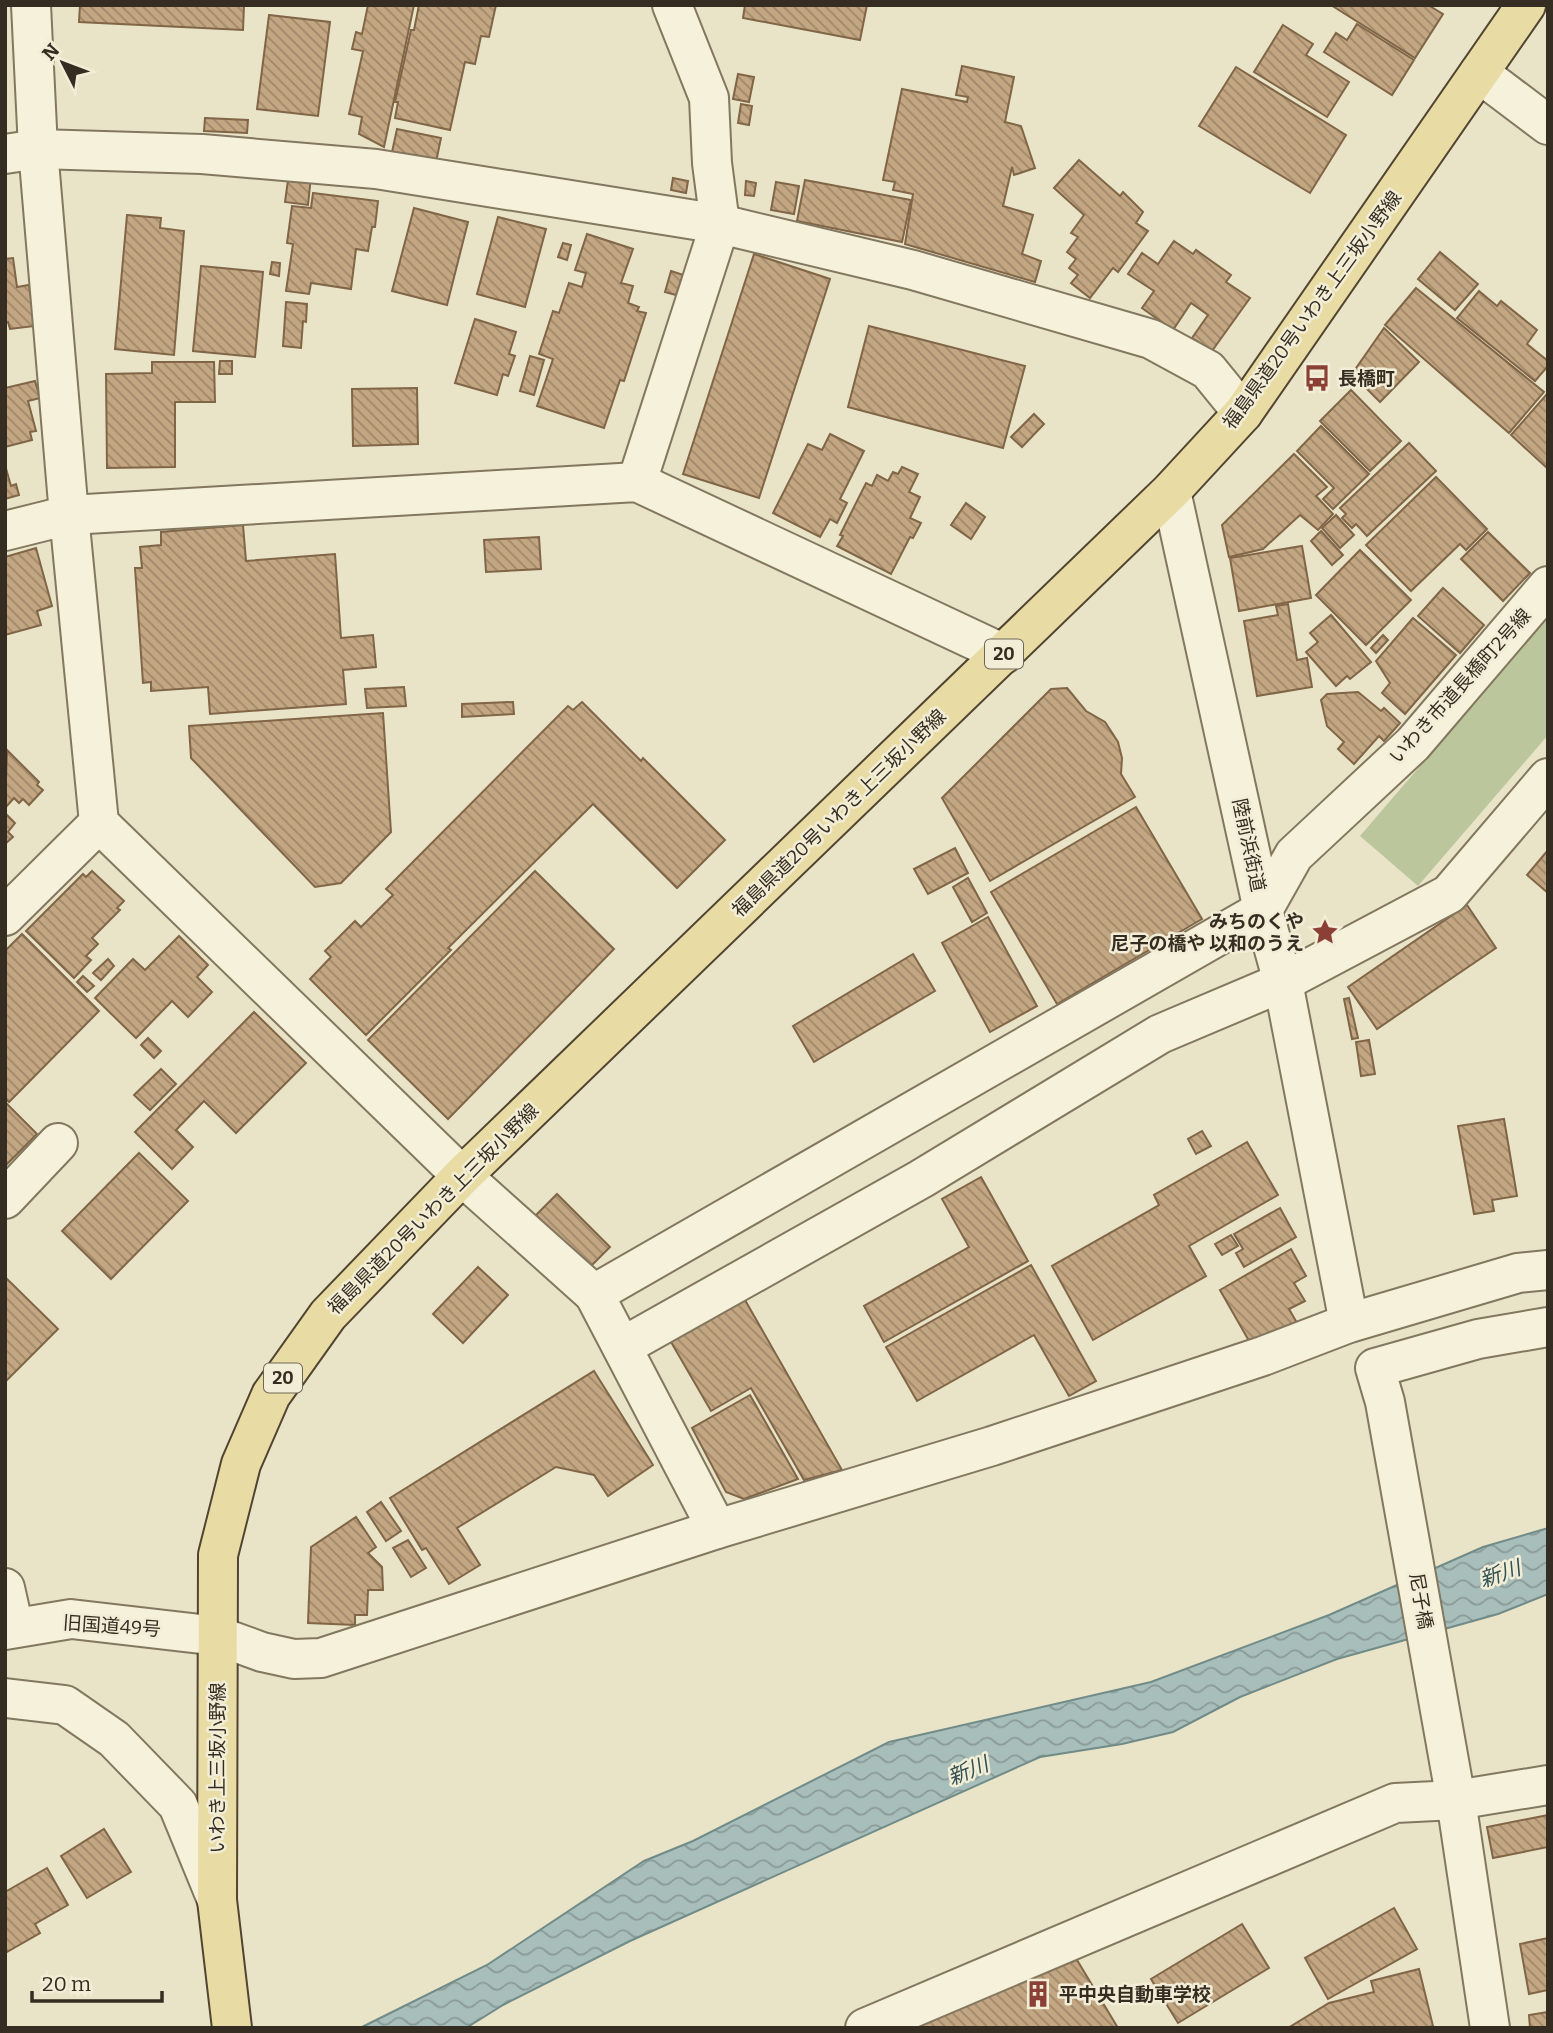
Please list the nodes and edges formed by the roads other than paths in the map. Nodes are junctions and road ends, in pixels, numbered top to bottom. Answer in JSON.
{"nodes":[{"id":1,"x":31,"y":5,"type":"edge"},
{"id":2,"x":672,"y":5,"type":"edge"},
{"id":3,"x":1526,"y":5,"type":"edge"},
{"id":4,"x":1479,"y":73,"type":"junction"},
{"id":5,"x":1548,"y":125,"type":"edge"},
{"id":6,"x":22,"y":151,"type":"edge"},
{"id":7,"x":720,"y":223,"type":"junction"},
{"id":8,"x":1243,"y":413,"type":"junction"},
{"id":9,"x":637,"y":482,"type":"junction"},
{"id":10,"x":1171,"y":491,"type":"junction"},
{"id":11,"x":69,"y":515,"type":"junction"},
{"id":12,"x":5,"y":531,"type":"edge"},
{"id":13,"x":1548,"y":586,"type":"edge"},
{"id":14,"x":1004,"y":654,"type":"junction"},
{"id":15,"x":1548,"y":778,"type":"edge"},
{"id":16,"x":99,"y":823,"type":"junction"},
{"id":17,"x":12,"y":898,"type":"edge"},
{"id":18,"x":1263,"y":910,"type":"junction"},
{"id":19,"x":1283,"y":982,"type":"junction"},
{"id":20,"x":58,"y":1143,"type":"dead end"},
{"id":21,"x":462,"y":1176,"type":"junction"},
{"id":22,"x":5,"y":1199,"type":"edge"},
{"id":23,"x":1548,"y":1270,"type":"edge"},
{"id":24,"x":594,"y":1294,"type":"junction"},
{"id":25,"x":1349,"y":1322,"type":"junction"},
{"id":26,"x":1548,"y":1327,"type":"edge"},
{"id":27,"x":622,"y":1347,"type":"junction"},
{"id":28,"x":717,"y":1529,"type":"junction"},
{"id":29,"x":5,"y":1588,"type":"edge"},
{"id":30,"x":10,"y":1629,"type":"edge"},
{"id":31,"x":218,"y":1636,"type":"junction"},
{"id":32,"x":5,"y":1698,"type":"edge"},
{"id":33,"x":1548,"y":1785,"type":"edge"},
{"id":34,"x":1456,"y":1800,"type":"junction"},
{"id":35,"x":216,"y":1900,"type":"junction"},
{"id":36,"x":232,"y":2028,"type":"edge"},
{"id":37,"x":865,"y":2028,"type":"edge"},
{"id":38,"x":1490,"y":2028,"type":"edge"}],
"edges":[{"from":1,"to":6,"type":"street"},
{"from":2,"to":7,"type":"street"},
{"from":3,"to":4,"type":"main road","name":"福島県道20号いわき上三坂小野線","number":"20"},
{"from":4,"to":5,"type":"street"},
{"from":4,"to":8,"type":"main road","name":"福島県道20号いわき上三坂小野線","number":"20"},
{"from":6,"to":7,"type":"street"},
{"from":6,"to":11,"type":"street"},
{"from":7,"to":8,"type":"street"},
{"from":7,"to":9,"type":"street"},
{"from":8,"to":10,"type":"main road","name":"福島県道20号いわき上三坂小野線","number":"20"},
{"from":9,"to":11,"type":"street"},
{"from":9,"to":14,"type":"street"},
{"from":10,"to":14,"type":"main road","name":"福島県道20号いわき上三坂小野線","number":"20"},
{"from":10,"to":18,"type":"street","name":"陸前浜街道"},
{"from":11,"to":12,"type":"street"},
{"from":11,"to":16,"type":"street"},
{"from":13,"to":18,"type":"street","name":"いわき市道長橋町2号線"},
{"from":14,"to":21,"type":"main road","name":"福島県道20号いわき上三坂小野線","number":"20"},
{"from":15,"to":19,"type":"street"},
{"from":16,"to":17,"type":"street"},
{"from":16,"to":21,"type":"street"},
{"from":18,"to":19,"type":"street","name":"陸前浜街道"},
{"from":18,"to":24,"type":"street"},
{"from":19,"to":25,"type":"street","name":"陸前浜街道"},
{"from":19,"to":27,"type":"street"},
{"from":20,"to":22,"type":"street"},
{"from":21,"to":24,"type":"street"},
{"from":21,"to":31,"type":"main road","name":"福島県道20号いわき上三坂小野線","number":"20"},
{"from":23,"to":25,"type":"street","name":"旧国道49号"},
{"from":24,"to":27,"type":"street"},
{"from":25,"to":28,"type":"street","name":"旧国道49号"},
{"from":26,"to":34,"type":"street","name":"尼子橋"},
{"from":27,"to":28,"type":"street"},
{"from":28,"to":31,"type":"street","name":"旧国道49号"},
{"from":29,"to":30,"type":"street"},
{"from":30,"to":31,"type":"street","name":"旧国道49号"},
{"from":31,"to":35,"type":"main road","name":"いわき上三坂小野線","number":"20"},
{"from":32,"to":35,"type":"street"},
{"from":33,"to":34,"type":"street"},
{"from":34,"to":37,"type":"street"},
{"from":34,"to":38,"type":"street","name":"尼子橋"},
{"from":35,"to":36,"type":"main road","number":"20"}]}
